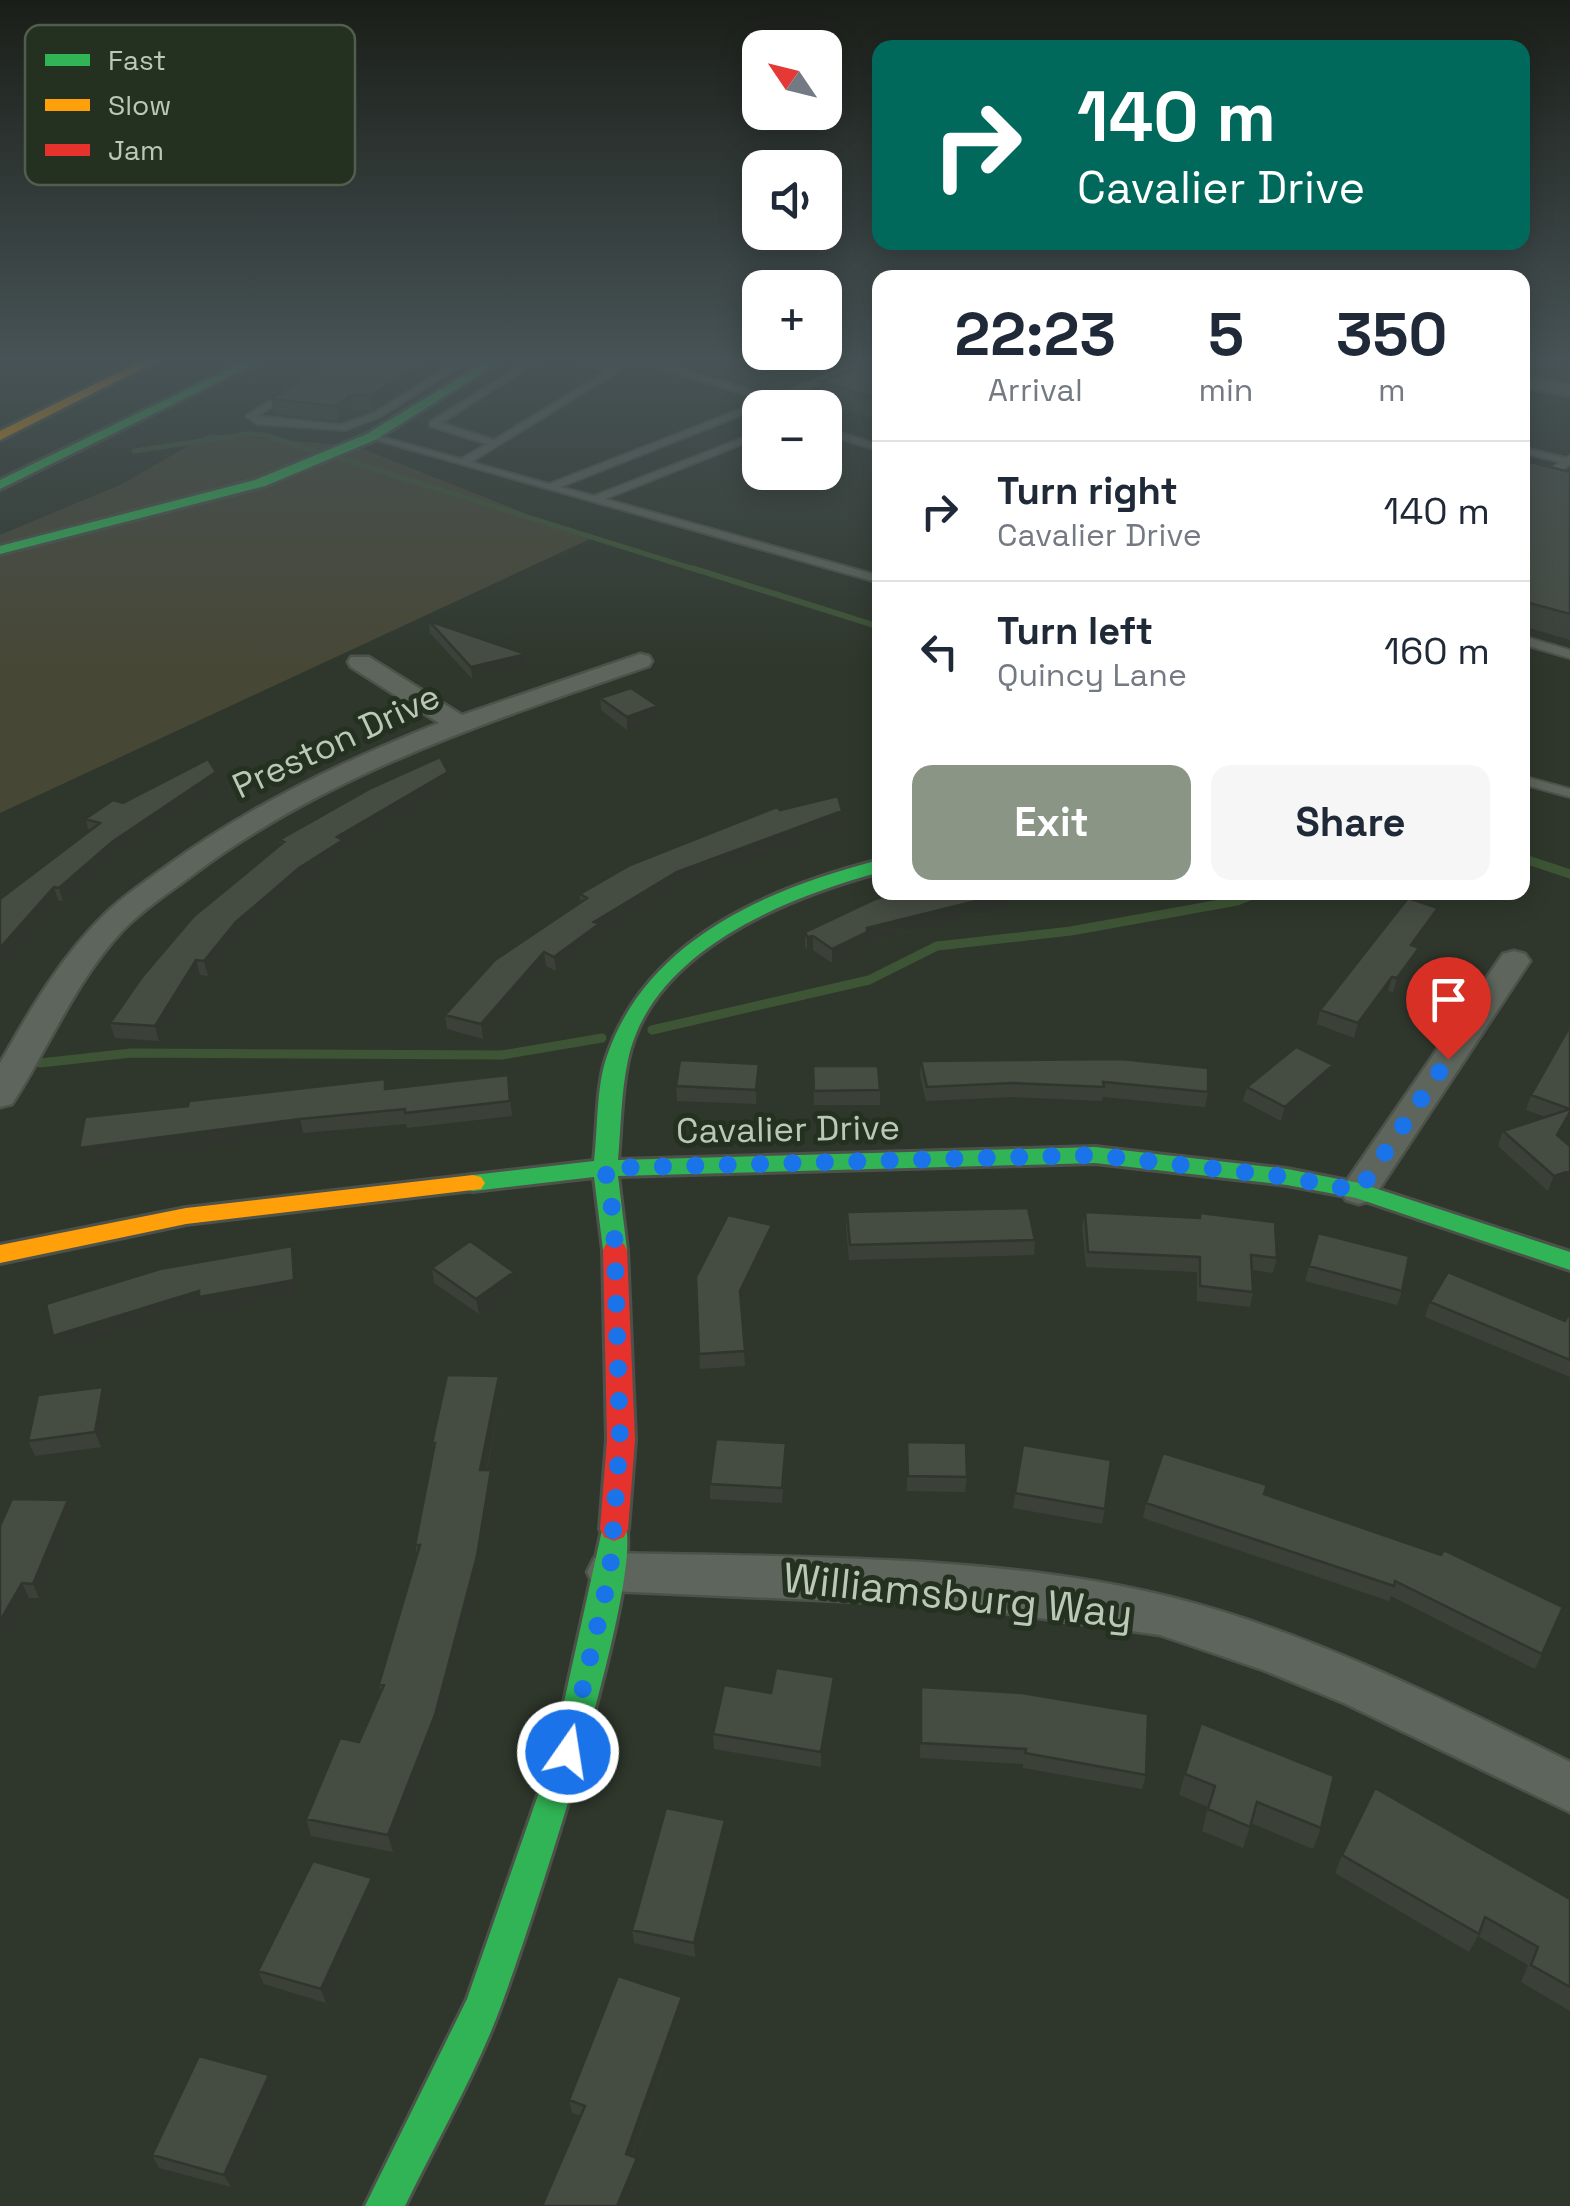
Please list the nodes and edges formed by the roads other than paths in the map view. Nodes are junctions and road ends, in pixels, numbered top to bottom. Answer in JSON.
{"nodes":[{"id":1,"x":54,"y":460,"type":"edge"},
{"id":2,"x":315,"y":460,"type":"edge"},
{"id":3,"x":456,"y":460,"type":"edge"},
{"id":4,"x":467,"y":460,"type":"edge"},
{"id":5,"x":619,"y":460,"type":"edge"},
{"id":6,"x":695,"y":460,"type":"edge"},
{"id":7,"x":1569,"y":460,"type":"edge"},
{"id":8,"x":464,"y":462,"type":"junction"},
{"id":9,"x":0,"y":485,"type":"edge"},
{"id":10,"x":553,"y":486,"type":"junction"},
{"id":11,"x":1570,"y":490,"type":"edge"},
{"id":12,"x":597,"y":499,"type":"junction"},
{"id":13,"x":0,"y":550,"type":"edge"},
{"id":14,"x":872,"y":578,"type":"edge"},
{"id":15,"x":1530,"y":642,"type":"edge"},
{"id":16,"x":1570,"y":654,"type":"edge"},
{"id":17,"x":640,"y":660,"type":"dead end"},
{"id":18,"x":360,"y":662,"type":"dead end"},
{"id":19,"x":460,"y":725,"type":"junction"},
{"id":20,"x":1530,"y":782,"type":"edge"},
{"id":21,"x":1570,"y":793,"type":"edge"},
{"id":22,"x":872,"y":868,"type":"edge"},
{"id":23,"x":1514,"y":960,"type":"dead end"},
{"id":24,"x":0,"y":1096,"type":"edge"},
{"id":25,"x":605,"y":1168,"type":"junction"},
{"id":26,"x":1359,"y":1191,"type":"junction"},
{"id":27,"x":0,"y":1254,"type":"edge"},
{"id":28,"x":1570,"y":1260,"type":"edge"},
{"id":29,"x":610,"y":1572,"type":"junction"},
{"id":30,"x":1570,"y":1788,"type":"edge"},
{"id":31,"x":386,"y":2206,"type":"edge"}],
"edges":[{"from":1,"to":9,"type":"main road"},
{"from":2,"to":13,"type":"main road"},
{"from":3,"to":8,"type":"lane"},
{"from":4,"to":8,"type":"lane"},
{"from":5,"to":10,"type":"lane"},
{"from":6,"to":12,"type":"lane"},
{"from":7,"to":11,"type":"lane"},
{"from":8,"to":10,"type":"lane"},
{"from":10,"to":12,"type":"lane"},
{"from":12,"to":14,"type":"lane"},
{"from":15,"to":16,"type":"lane"},
{"from":17,"to":19,"type":"street","name":"Preston Drive"},
{"from":18,"to":19,"type":"street"},
{"from":19,"to":24,"type":"street","name":"Preston Drive"},
{"from":20,"to":21,"type":"lane"},
{"from":22,"to":25,"type":"main road"},
{"from":23,"to":26,"type":"street"},
{"from":25,"to":26,"type":"main road","name":"Cavalier Drive"},
{"from":25,"to":27,"type":"main road","name":"Cavalier Drive"},
{"from":25,"to":29,"type":"main road"},
{"from":26,"to":28,"type":"main road","name":"Cavalier Drive"},
{"from":29,"to":30,"type":"street","name":"Williamsburg Way"},
{"from":29,"to":31,"type":"main road"}]}
